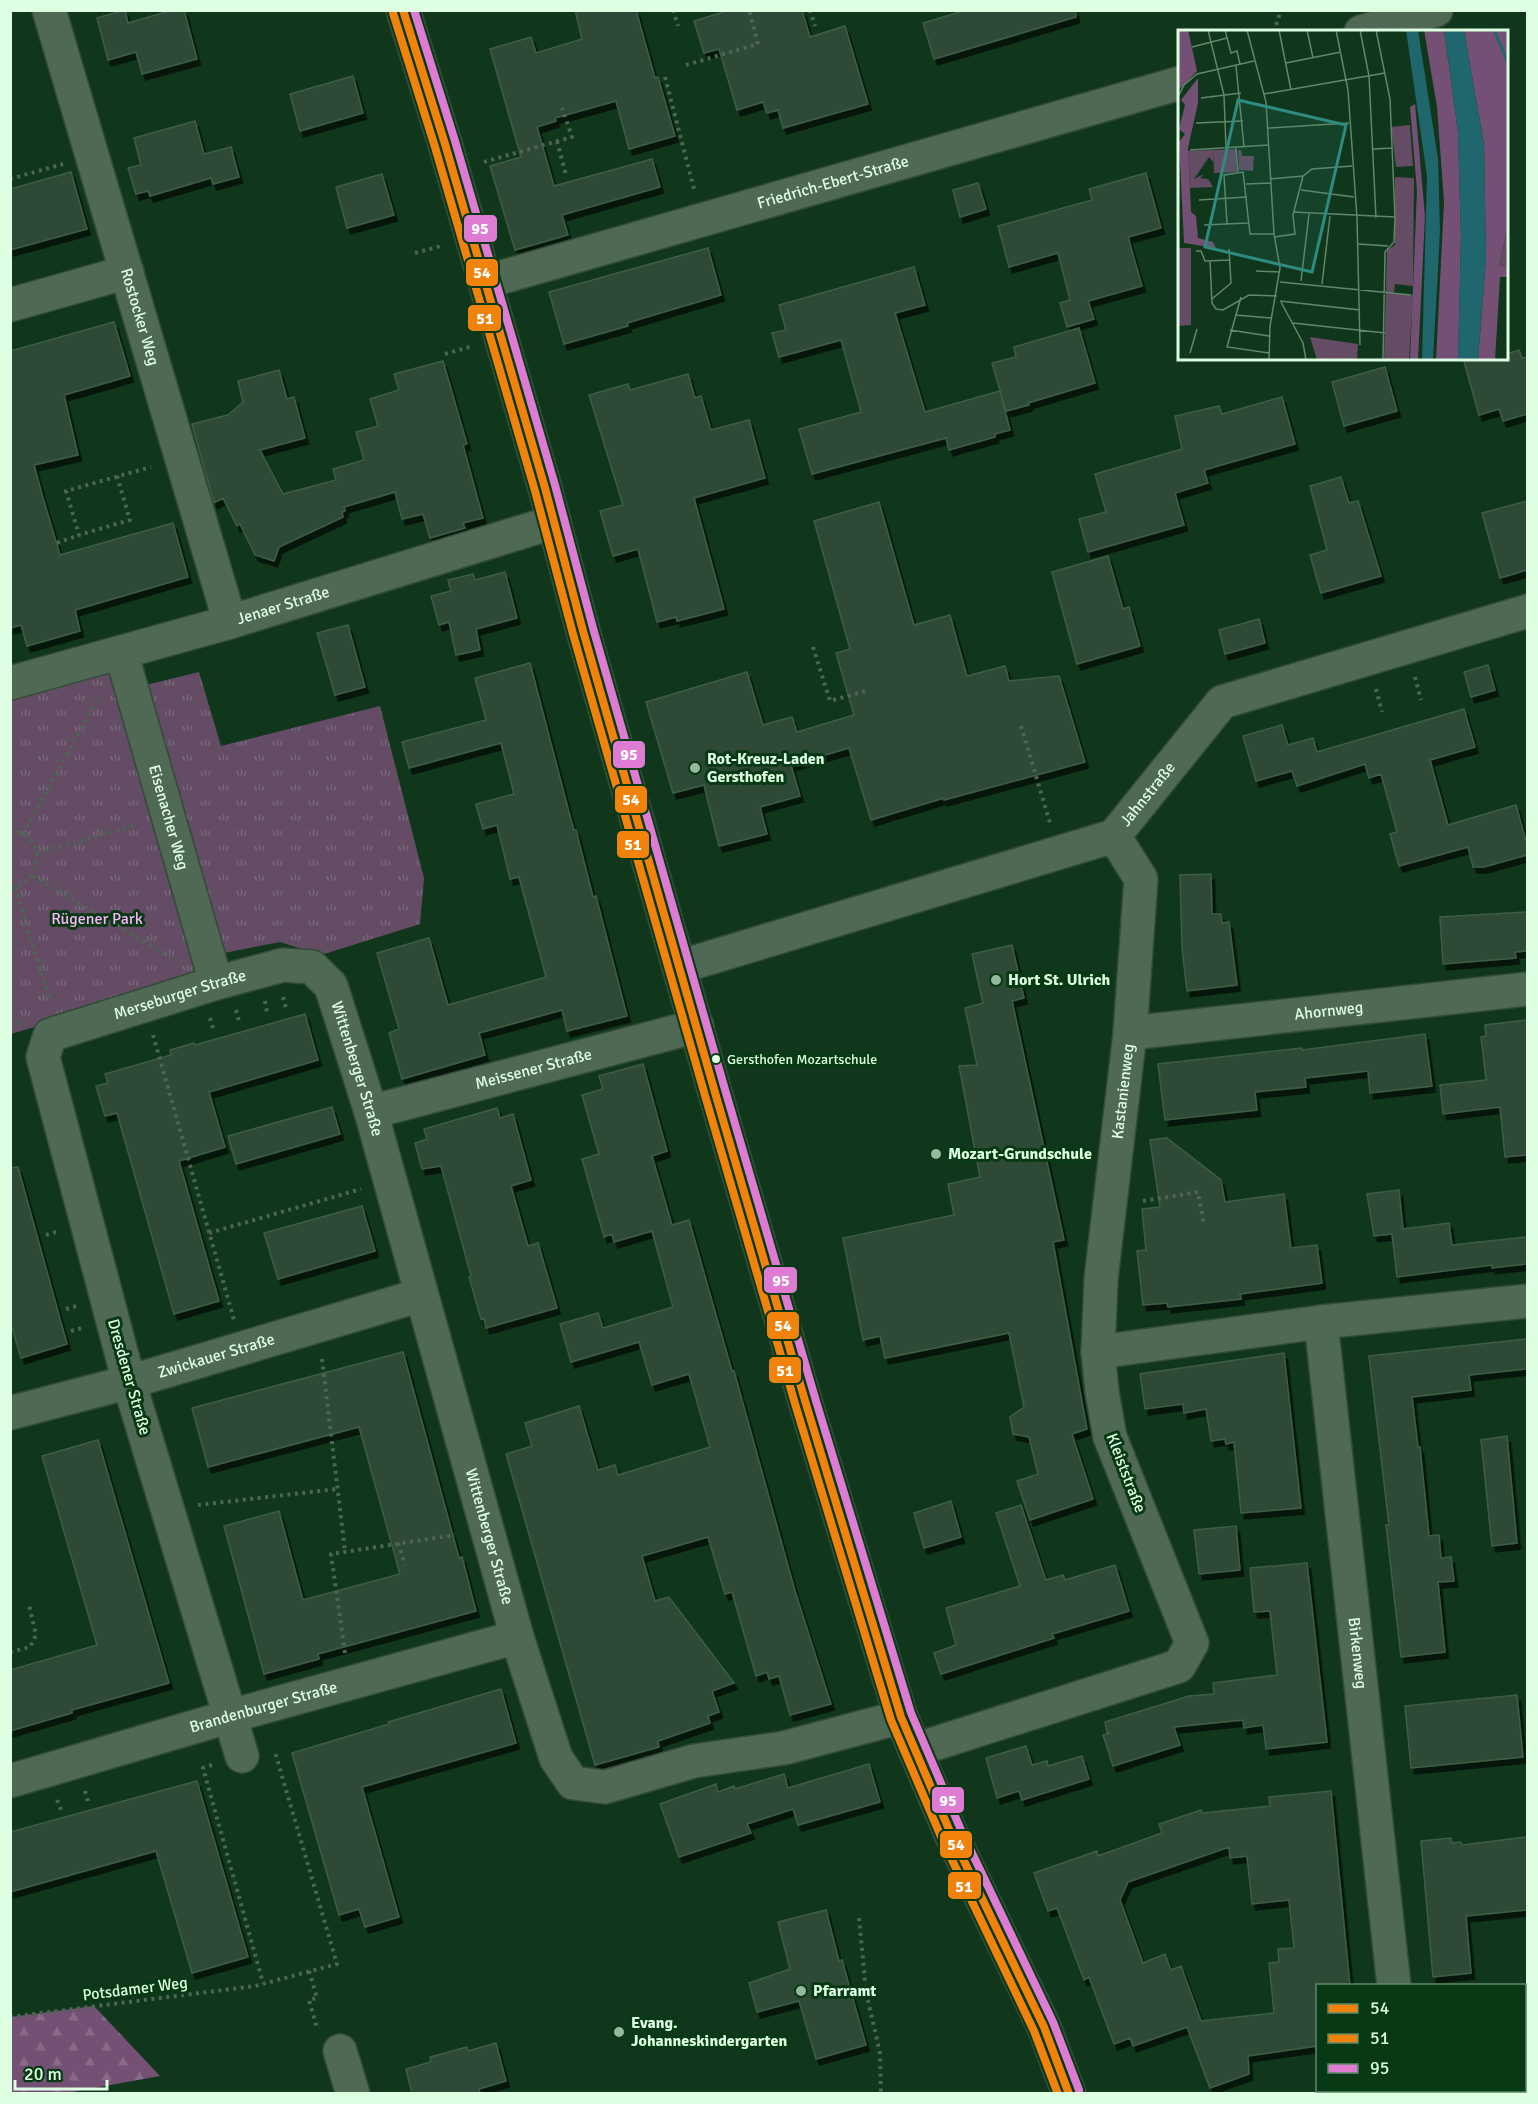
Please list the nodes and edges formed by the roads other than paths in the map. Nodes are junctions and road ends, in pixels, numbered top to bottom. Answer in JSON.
{"nodes":[{"id":1,"x":49,"y":10,"type":"edge"},
{"id":2,"x":404,"y":10,"type":"edge"},
{"id":3,"x":1436,"y":10,"type":"edge"},
{"id":4,"x":1368,"y":30,"type":"edge"},
{"id":5,"x":1178,"y":84,"type":"edge"},
{"id":6,"x":127,"y":273,"type":"junction"},
{"id":7,"x":485,"y":282,"type":"junction"},
{"id":8,"x":10,"y":305,"type":"edge"},
{"id":9,"x":554,"y":522,"type":"junction"},
{"id":10,"x":1527,"y":611,"type":"edge"},
{"id":11,"x":230,"y":622,"type":"junction"},
{"id":12,"x":121,"y":652,"type":"junction"},
{"id":13,"x":10,"y":683,"type":"edge"},
{"id":14,"x":1114,"y":836,"type":"junction"},
{"id":15,"x":679,"y":966,"type":"junction"},
{"id":16,"x":312,"y":967,"type":"joint"},
{"id":17,"x":216,"y":983,"type":"junction"},
{"id":18,"x":1527,"y":989,"type":"edge"},
{"id":19,"x":697,"y":1026,"type":"junction"},
{"id":20,"x":1130,"y":1033,"type":"junction"},
{"id":21,"x":50,"y":1035,"type":"joint"},
{"id":22,"x":371,"y":1112,"type":"junction"},
{"id":23,"x":421,"y":1295,"type":"junction"},
{"id":24,"x":1527,"y":1301,"type":"edge"},
{"id":25,"x":1321,"y":1322,"type":"junction"},
{"id":26,"x":1098,"y":1352,"type":"junction"},
{"id":27,"x":129,"y":1382,"type":"junction"},
{"id":28,"x":10,"y":1413,"type":"edge"},
{"id":29,"x":517,"y":1637,"type":"junction"},
{"id":30,"x":231,"y":1716,"type":"junction"},
{"id":31,"x":901,"y":1717,"type":"junction"},
{"id":32,"x":915,"y":1750,"type":"junction"},
{"id":33,"x":242,"y":1756,"type":"road end"},
{"id":34,"x":10,"y":1781,"type":"edge"},
{"id":35,"x":1394,"y":1984,"type":"edge"},
{"id":36,"x":340,"y":2051,"type":"road end"},
{"id":37,"x":353,"y":2094,"type":"edge"},
{"id":38,"x":1069,"y":2094,"type":"edge"}],
"edges":[{"from":1,"to":6,"type":"street","name":"Rostocker Weg"},
{"from":2,"to":7,"type":"street"},
{"from":3,"to":4,"type":"street"},
{"from":5,"to":7,"type":"street","name":"Friedrich-Ebert-Straße"},
{"from":6,"to":8,"type":"street"},
{"from":6,"to":11,"type":"street","name":"Rostocker Weg"},
{"from":7,"to":9,"type":"street"},
{"from":9,"to":11,"type":"street","name":"Jenaer Straße"},
{"from":9,"to":15,"type":"street"},
{"from":10,"to":14,"type":"street","name":"Jahnstraße"},
{"from":11,"to":12,"type":"street","name":"Jenaer Straße"},
{"from":12,"to":13,"type":"street","name":"Jenaer Straße"},
{"from":12,"to":17,"type":"street","name":"Eisenacher Weg"},
{"from":14,"to":15,"type":"street","name":"Jahnstraße"},
{"from":14,"to":20,"type":"street","name":"Kastanienweg"},
{"from":15,"to":19,"type":"street"},
{"from":16,"to":17,"type":"street","name":"Merseburger Straße"},
{"from":16,"to":22,"type":"street","name":"Wittenberger Straße"},
{"from":17,"to":21,"type":"street","name":"Merseburger Straße"},
{"from":18,"to":20,"type":"street","name":"Ahornweg"},
{"from":19,"to":22,"type":"street","name":"Meissener Straße"},
{"from":19,"to":31,"type":"street"},
{"from":20,"to":26,"type":"street","name":"Kastanienweg"},
{"from":21,"to":27,"type":"street","name":"Dresdener Straße"},
{"from":22,"to":23,"type":"street","name":"Wittenberger Straße"},
{"from":23,"to":27,"type":"street","name":"Zwickauer Straße"},
{"from":23,"to":29,"type":"street","name":"Wittenberger Straße"},
{"from":24,"to":25,"type":"street"},
{"from":25,"to":26,"type":"street"},
{"from":25,"to":35,"type":"street","name":"Birkenweg"},
{"from":26,"to":32,"type":"street","name":"Kleiststraße"},
{"from":27,"to":28,"type":"street","name":"Zwickauer Straße"},
{"from":27,"to":30,"type":"street","name":"Dresdener Straße"},
{"from":29,"to":30,"type":"street","name":"Brandenburger Straße"},
{"from":29,"to":31,"type":"street","name":"Wittenberger Straße"},
{"from":30,"to":33,"type":"street","name":"Dresdener Straße"},
{"from":30,"to":34,"type":"street","name":"Brandenburger Straße"},
{"from":31,"to":32,"type":"street"},
{"from":32,"to":38,"type":"street"},
{"from":36,"to":37,"type":"street"}]}
